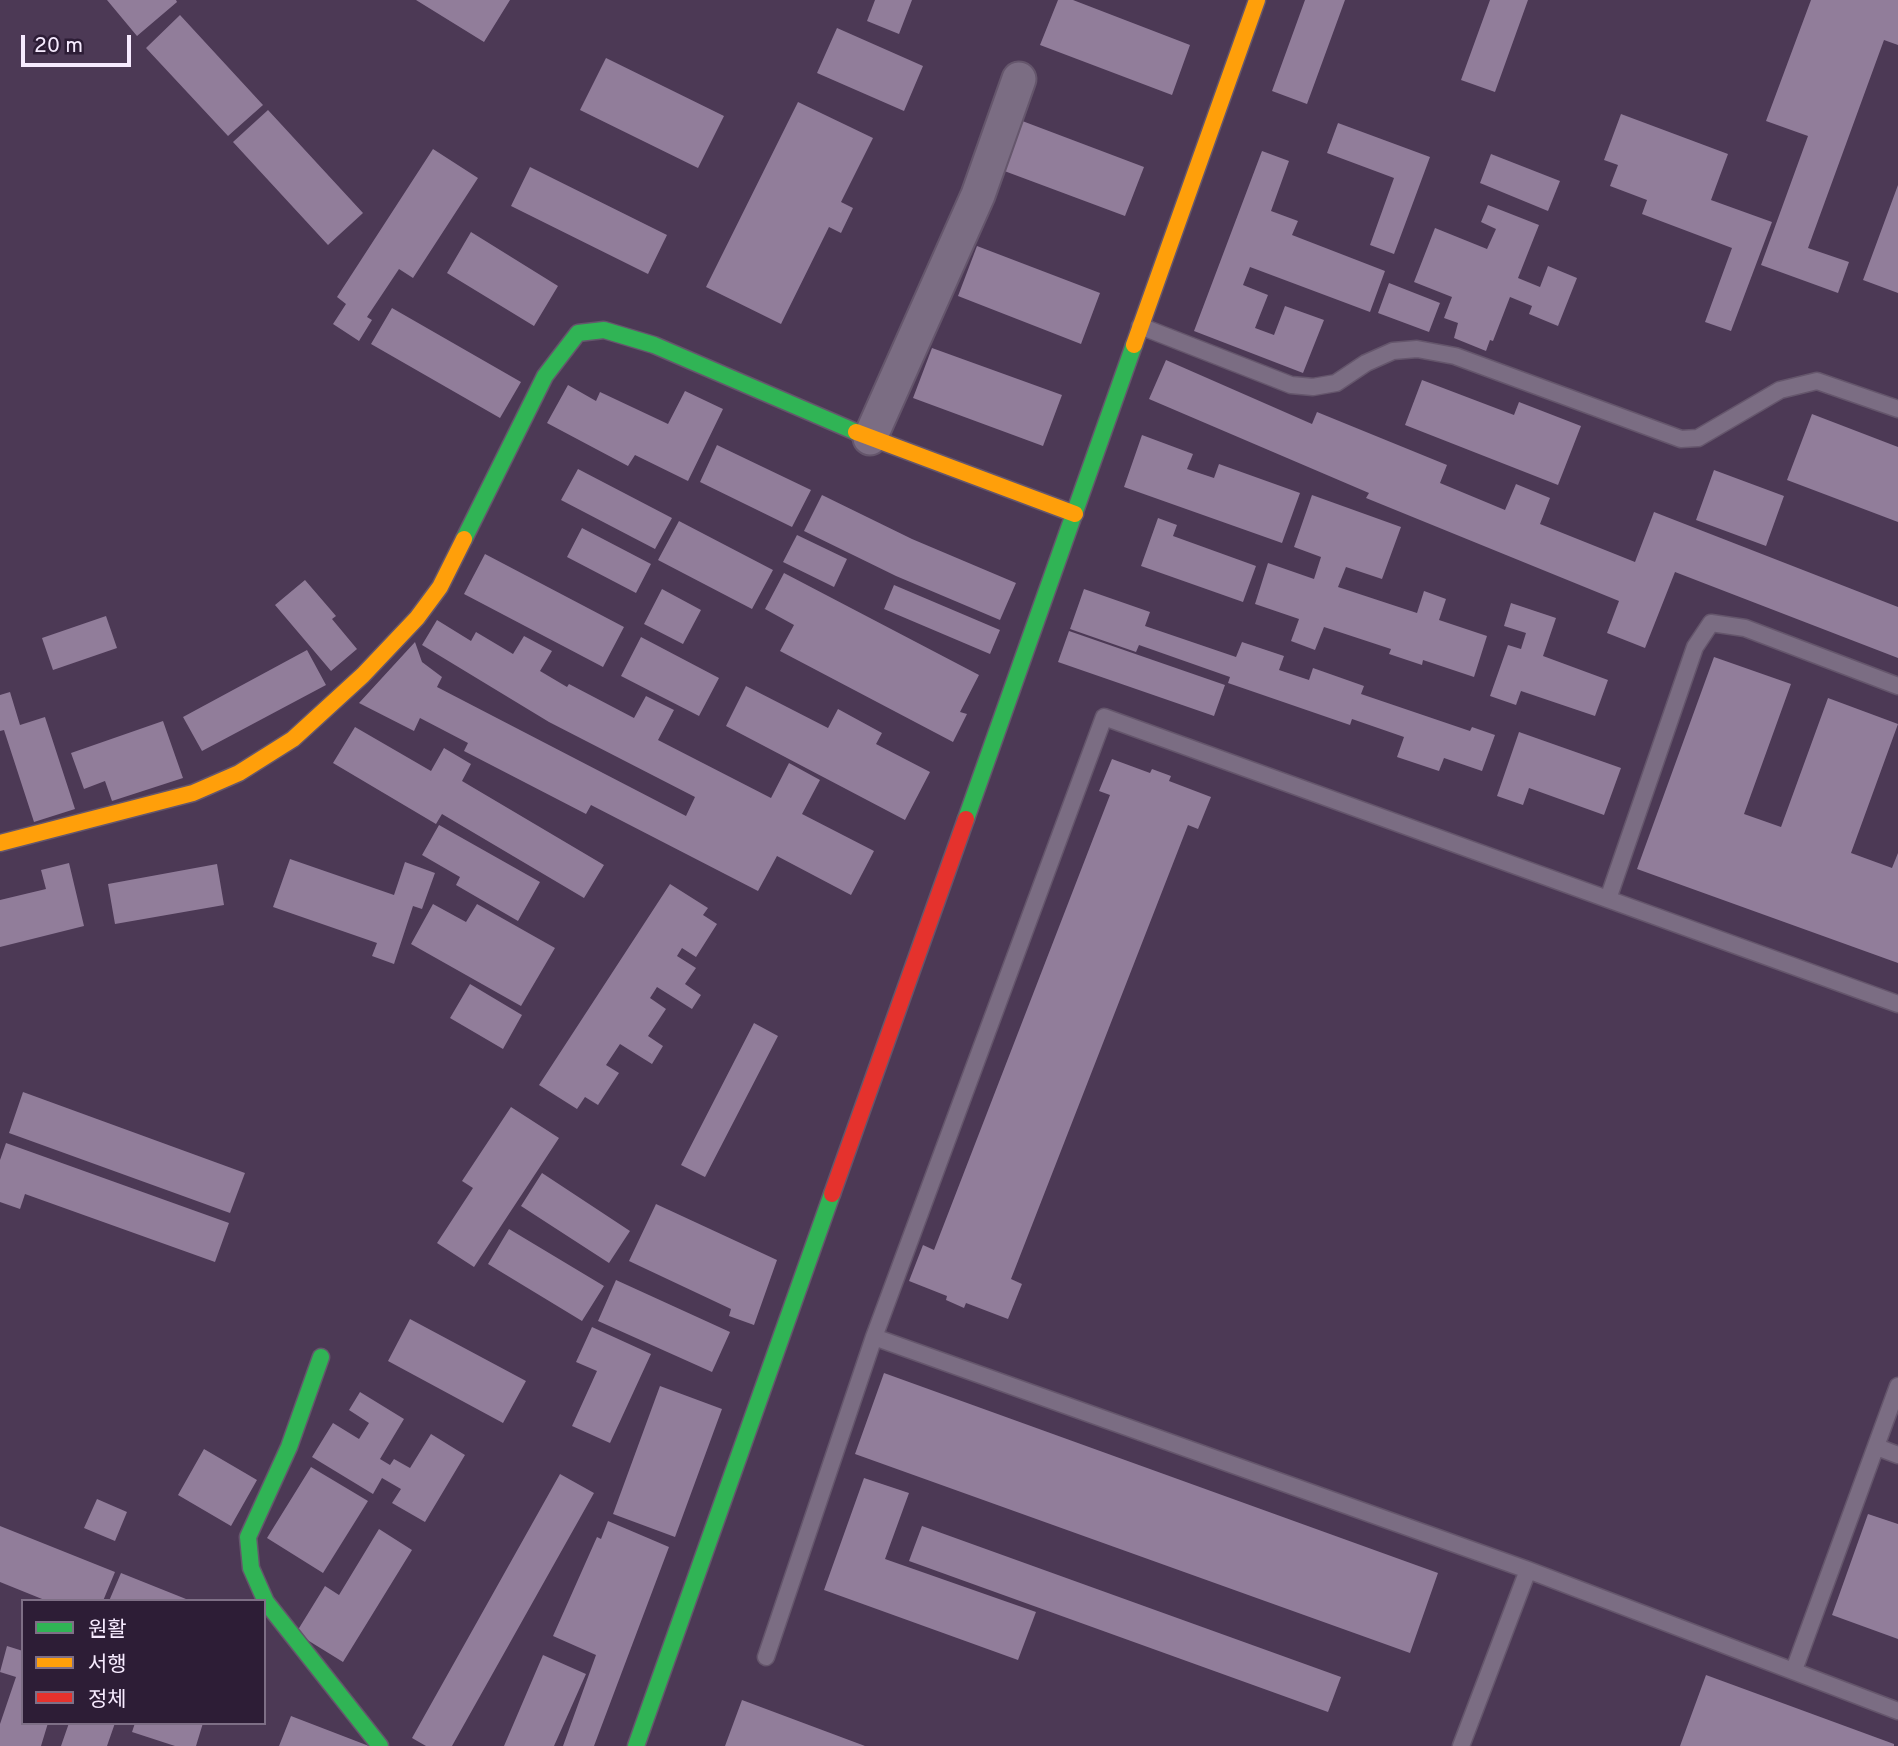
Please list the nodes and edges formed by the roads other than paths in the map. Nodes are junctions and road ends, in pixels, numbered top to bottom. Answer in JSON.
{"nodes":[{"id":1,"x":1257,"y":0,"type":"edge"},
{"id":2,"x":1019,"y":79,"type":"dead end"},
{"id":3,"x":1140,"y":326,"type":"junction"},
{"id":4,"x":1898,"y":410,"type":"edge"},
{"id":5,"x":870,"y":438,"type":"junction"},
{"id":6,"x":1075,"y":514,"type":"junction"},
{"id":7,"x":1898,"y":686,"type":"edge"},
{"id":8,"x":0,"y":843,"type":"edge"},
{"id":9,"x":1608,"y":899,"type":"junction"},
{"id":10,"x":1898,"y":1004,"type":"edge"},
{"id":11,"x":874,"y":1337,"type":"junction"},
{"id":12,"x":321,"y":1357,"type":"dead end"},
{"id":13,"x":1898,"y":1386,"type":"edge"},
{"id":14,"x":1877,"y":1447,"type":"junction"},
{"id":15,"x":1898,"y":1455,"type":"edge"},
{"id":16,"x":1528,"y":1570,"type":"junction"},
{"id":17,"x":265,"y":1599,"type":"edge"},
{"id":18,"x":266,"y":1602,"type":"edge"},
{"id":19,"x":766,"y":1657,"type":"dead end"},
{"id":20,"x":1794,"y":1670,"type":"junction"},
{"id":21,"x":1898,"y":1711,"type":"edge"},
{"id":22,"x":380,"y":1746,"type":"edge"},
{"id":23,"x":636,"y":1746,"type":"edge"},
{"id":24,"x":1461,"y":1746,"type":"edge"}],
"edges":[{"from":1,"to":3,"type":"street"},
{"from":2,"to":5,"type":"street"},
{"from":3,"to":4,"type":"lane"},
{"from":3,"to":6,"type":"street"},
{"from":5,"to":6,"type":"street"},
{"from":5,"to":8,"type":"street"},
{"from":6,"to":23,"type":"street"},
{"from":7,"to":9,"type":"lane"},
{"from":9,"to":10,"type":"lane"},
{"from":9,"to":11,"type":"lane"},
{"from":11,"to":16,"type":"lane"},
{"from":11,"to":19,"type":"lane"},
{"from":12,"to":17,"type":"street"},
{"from":13,"to":14,"type":"lane"},
{"from":14,"to":15,"type":"lane"},
{"from":14,"to":20,"type":"lane"},
{"from":16,"to":20,"type":"lane"},
{"from":16,"to":24,"type":"lane"},
{"from":18,"to":22,"type":"street"},
{"from":20,"to":21,"type":"lane"}]}
